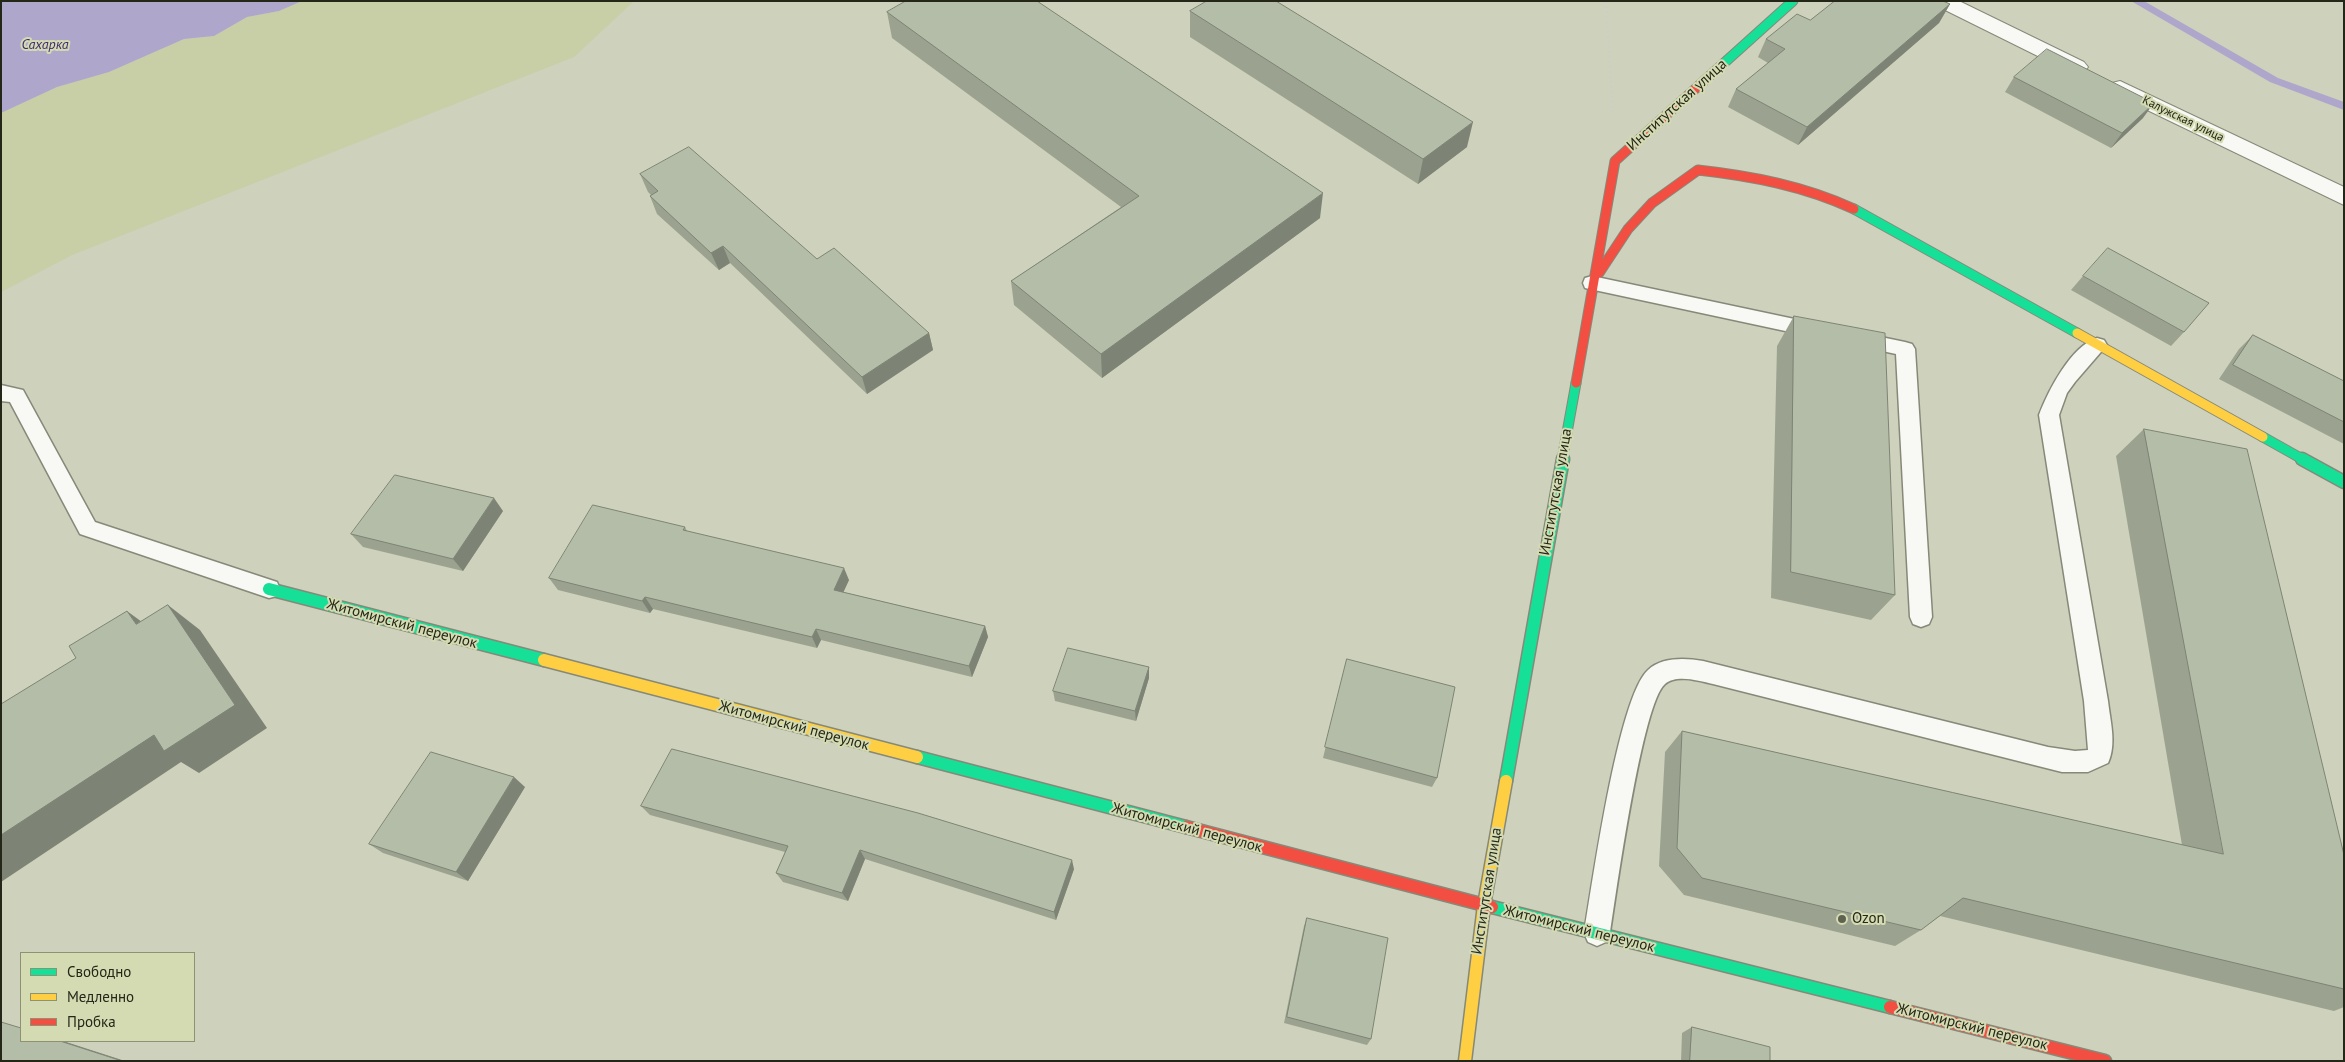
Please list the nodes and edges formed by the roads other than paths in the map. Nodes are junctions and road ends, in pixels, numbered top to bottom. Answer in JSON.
{"nodes":[{"id":1,"x":1793,"y":1,"type":"edge"},
{"id":2,"x":1942,"y":1,"type":"edge"},
{"id":3,"x":2344,"y":197,"type":"edge"},
{"id":4,"x":1592,"y":283,"type":"junction"},
{"id":5,"x":2097,"y":345,"type":"junction"},
{"id":6,"x":1,"y":393,"type":"edge"},
{"id":7,"x":2344,"y":482,"type":"edge"},
{"id":8,"x":269,"y":590,"type":"joint"},
{"id":9,"x":1921,"y":617,"type":"dead end"},
{"id":10,"x":1484,"y":905,"type":"junction"},
{"id":11,"x":1597,"y":933,"type":"junction"},
{"id":12,"x":1465,"y":1061,"type":"edge"},
{"id":13,"x":2106,"y":1061,"type":"edge"}],
"edges":[{"from":1,"to":4,"type":"street","name":"Институтская улица"},
{"from":2,"to":3,"type":"street","name":"Калужская улица"},
{"from":4,"to":5,"type":"street"},
{"from":4,"to":9,"type":"lane"},
{"from":4,"to":10,"type":"street","name":"Институтская улица"},
{"from":5,"to":7,"type":"street"},
{"from":5,"to":11,"type":"lane"},
{"from":6,"to":8,"type":"lane"},
{"from":8,"to":10,"type":"street","name":"Житомирский переулок"},
{"from":10,"to":11,"type":"street","name":"Житомирский переулок"},
{"from":10,"to":12,"type":"street","name":"Институтская улица"},
{"from":11,"to":13,"type":"street","name":"Житомирский переулок"}]}
